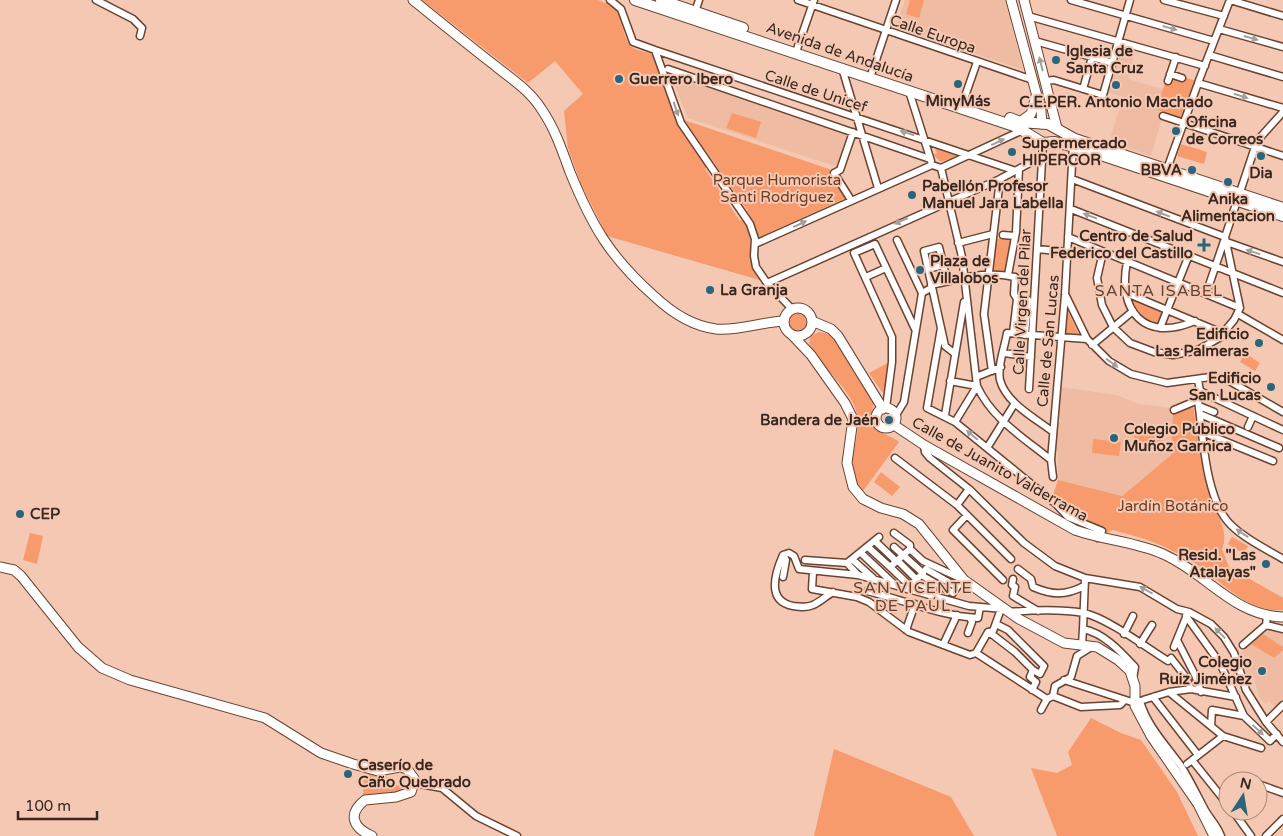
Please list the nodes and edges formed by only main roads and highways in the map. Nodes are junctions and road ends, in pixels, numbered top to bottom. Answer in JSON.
{"nodes":[{"id":1,"x":635,"y":0,"type":"edge"},
{"id":2,"x":661,"y":0,"type":"edge"},
{"id":3,"x":797,"y":50,"type":"junction"},
{"id":4,"x":1040,"y":124,"type":"junction"},
{"id":5,"x":1022,"y":126,"type":"junction"},
{"id":6,"x":1058,"y":130,"type":"junction"},
{"id":7,"x":1034,"y":136,"type":"junction"},
{"id":8,"x":1056,"y":142,"type":"junction"},
{"id":9,"x":1238,"y":197,"type":"junction"},
{"id":10,"x":1283,"y":208,"type":"edge"},
{"id":11,"x":1283,"y":216,"type":"edge"}],
"edges":[{"from":1,"to":3,"type":"main road","name":"Avenida de Andalucía"},
{"from":2,"to":3,"type":"main road","name":"Avenida de Andalucía"},
{"from":3,"to":5,"type":"main road","name":"Avenida de Andalucía"},
{"from":3,"to":5,"type":"main road","name":"Avenida de Andalucía"},
{"from":4,"to":5,"type":"main road","name":"Avenida de Andalucía"},
{"from":4,"to":6,"type":"main road","name":"Avenida de Andalucía"},
{"from":4,"to":7,"type":"main road"},
{"from":5,"to":7,"type":"main road","name":"Avenida de Andalucía"},
{"from":6,"to":8,"type":"main road"},
{"from":6,"to":9,"type":"main road"},
{"from":7,"to":8,"type":"main road","name":"Avenida de Andalucía"},
{"from":8,"to":9,"type":"main road"},
{"from":9,"to":10,"type":"main road"},
{"from":9,"to":11,"type":"main road"}]}
